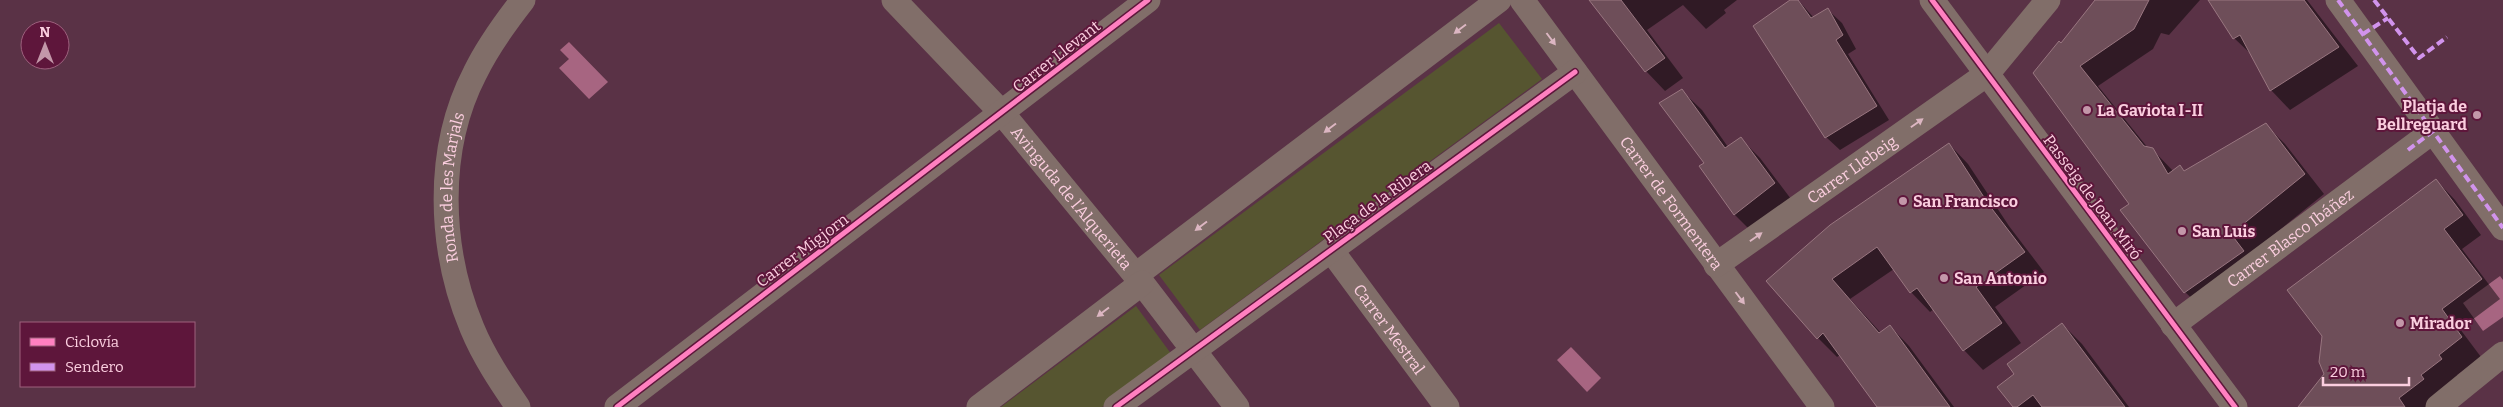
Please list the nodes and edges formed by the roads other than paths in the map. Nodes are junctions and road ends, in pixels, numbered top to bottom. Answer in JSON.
{"nodes":[{"id":1,"x":523,"y":0,"type":"edge"},
{"id":2,"x":894,"y":0,"type":"edge"},
{"id":3,"x":1148,"y":0,"type":"edge"},
{"id":4,"x":1499,"y":0,"type":"edge"},
{"id":5,"x":1522,"y":0,"type":"edge"},
{"id":6,"x":1932,"y":0,"type":"edge"},
{"id":7,"x":2048,"y":0,"type":"edge"},
{"id":8,"x":2338,"y":0,"type":"edge"},
{"id":9,"x":1576,"y":72,"type":"junction"},
{"id":10,"x":1987,"y":74,"type":"junction"},
{"id":11,"x":1002,"y":113,"type":"junction"},
{"id":12,"x":2432,"y":132,"type":"junction"},
{"id":13,"x":2503,"y":228,"type":"edge"},
{"id":14,"x":1331,"y":250,"type":"junction"},
{"id":15,"x":1716,"y":265,"type":"junction"},
{"id":16,"x":1139,"y":279,"type":"junction"},
{"id":17,"x":2173,"y":325,"type":"junction"},
{"id":18,"x":1193,"y":350,"type":"junction"},
{"id":19,"x":2503,"y":354,"type":"edge"},
{"id":20,"x":518,"y":407,"type":"edge"},
{"id":21,"x":617,"y":407,"type":"edge"},
{"id":22,"x":979,"y":407,"type":"edge"},
{"id":23,"x":1116,"y":407,"type":"edge"},
{"id":24,"x":1237,"y":407,"type":"edge"},
{"id":25,"x":1447,"y":407,"type":"edge"},
{"id":26,"x":1822,"y":407,"type":"edge"},
{"id":27,"x":2235,"y":407,"type":"edge"},
{"id":28,"x":2438,"y":407,"type":"edge"}],
"edges":[{"from":1,"to":20,"type":"street","name":"Ronda de les Marjals"},
{"from":2,"to":11,"type":"street","name":"Avinguda de l’Alquerieta"},
{"from":3,"to":11,"type":"street","name":"Carrer Llevant"},
{"from":4,"to":16,"type":"street","one_way":true},
{"from":5,"to":9,"type":"street","name":"Carrer de Formentera","one_way":true},
{"from":6,"to":10,"type":"street","name":"Passeig de Joan Miró"},
{"from":7,"to":10,"type":"street","name":"Carrer Llebeig"},
{"from":8,"to":12,"type":"street"},
{"from":9,"to":14,"type":"street","name":"Plaça de la Ribera"},
{"from":9,"to":15,"type":"street","name":"Carrer de Formentera"},
{"from":15,"to":10,"type":"street","name":"Carrer Llebeig","one_way":true},
{"from":10,"to":17,"type":"street","name":"Passeig de Joan Miró"},
{"from":11,"to":16,"type":"street","name":"Avinguda de l’Alquerieta"},
{"from":11,"to":21,"type":"street","name":"Carrer Migjorn"},
{"from":12,"to":13,"type":"street"},
{"from":12,"to":17,"type":"street","name":"Carrer Blasco Ibáñez"},
{"from":14,"to":18,"type":"street","name":"Plaça de la Ribera"},
{"from":14,"to":25,"type":"street","name":"Carrer Mestral"},
{"from":15,"to":26,"type":"street","name":"Carrer de Formentera","one_way":true},
{"from":16,"to":18,"type":"street","name":"Avinguda de l’Alquerieta"},
{"from":16,"to":22,"type":"street","one_way":true},
{"from":17,"to":27,"type":"street","name":"Passeig de Joan Miró"},
{"from":18,"to":23,"type":"street","name":"Plaça de la Ribera"},
{"from":18,"to":24,"type":"street","name":"Avinguda de l’Alquerieta"},
{"from":19,"to":28,"type":"street"}]}
